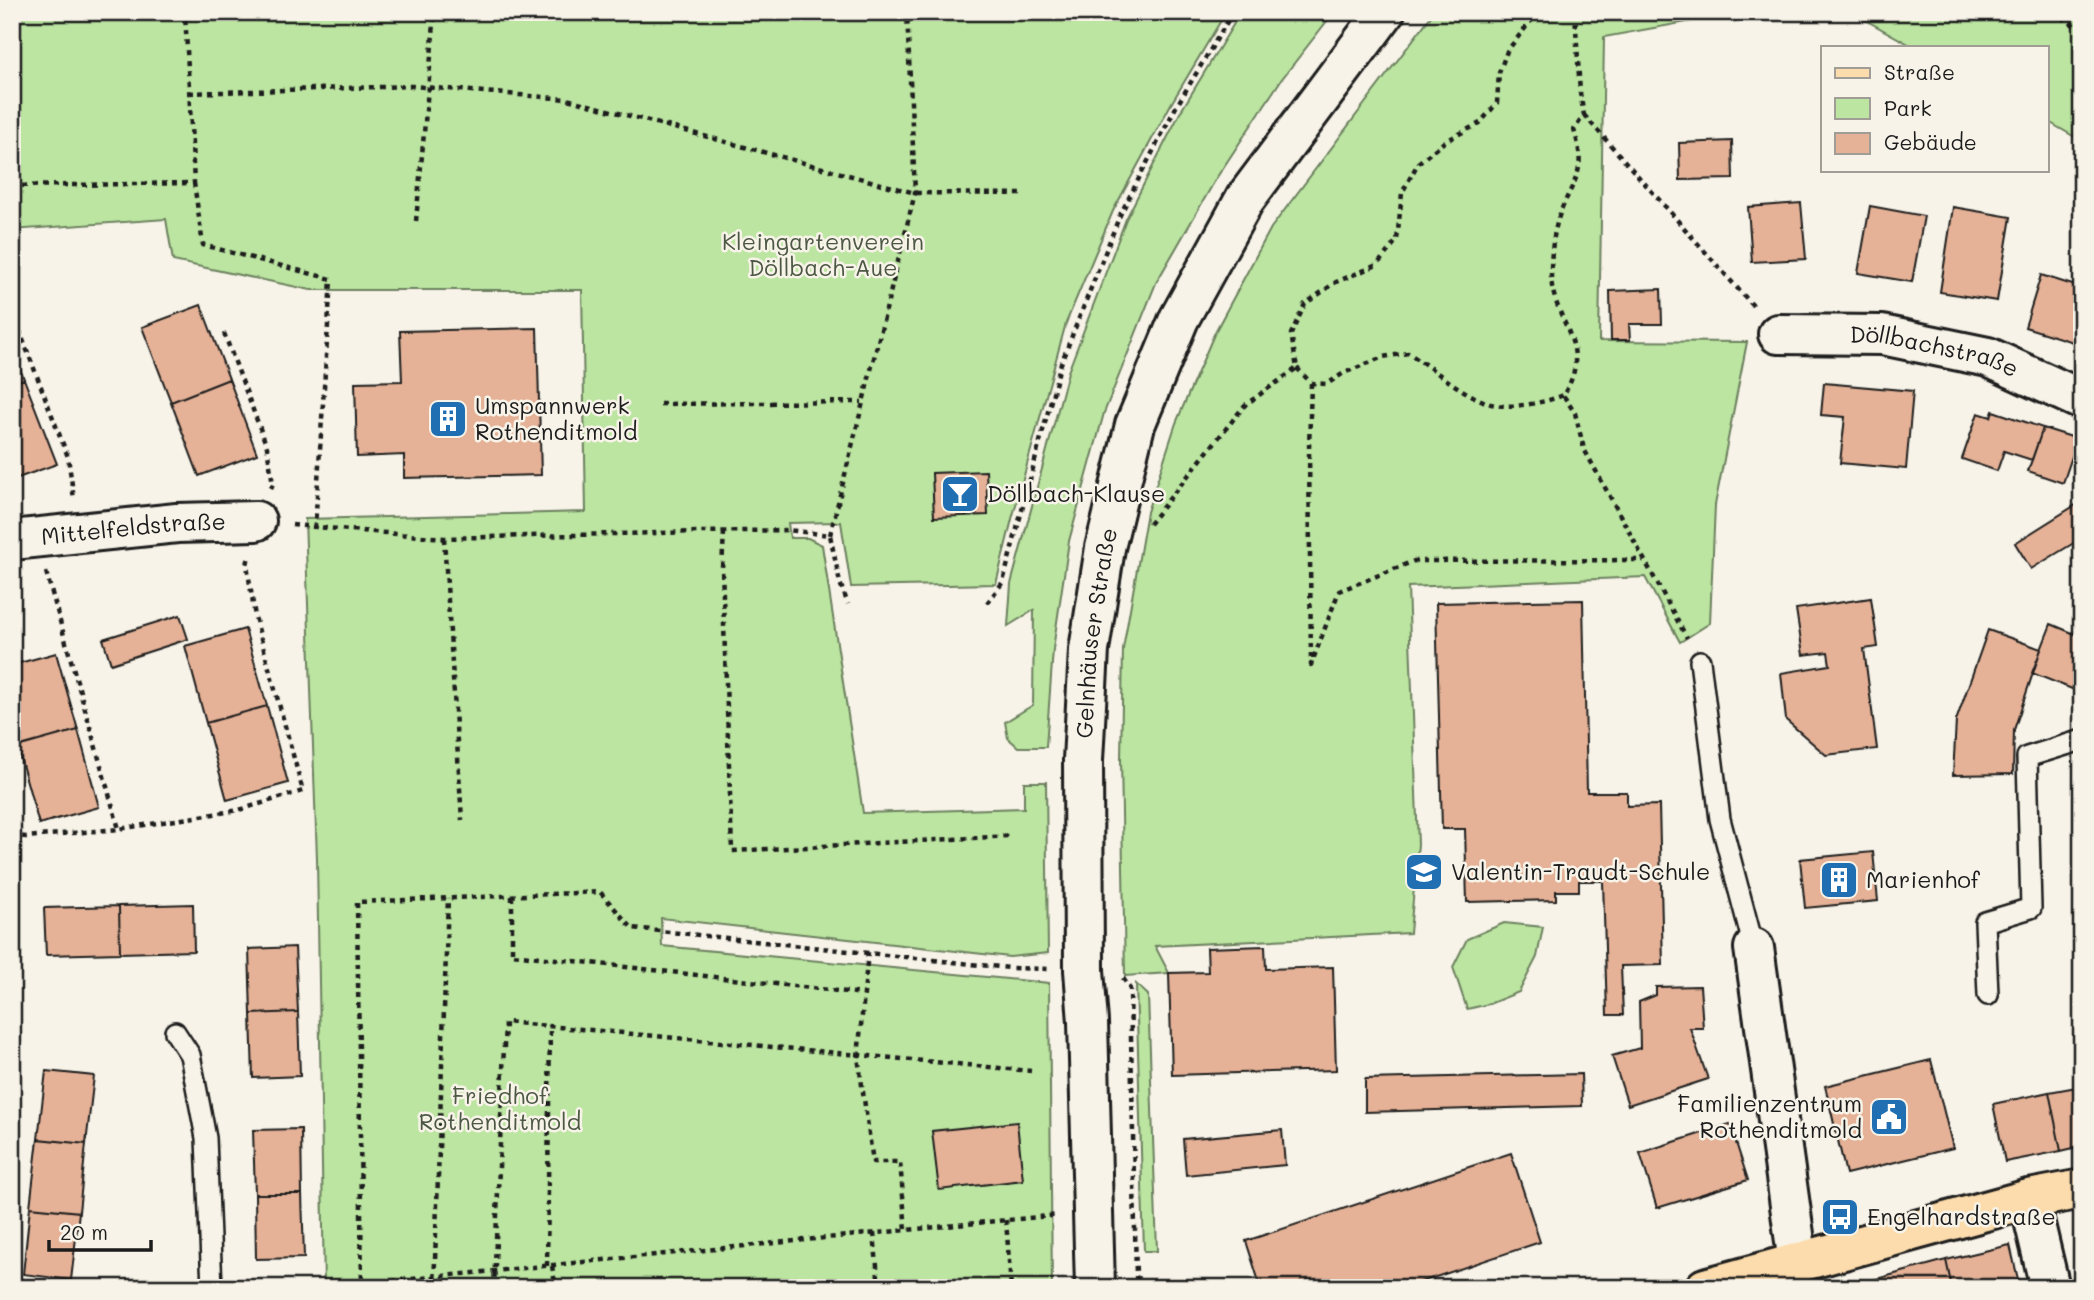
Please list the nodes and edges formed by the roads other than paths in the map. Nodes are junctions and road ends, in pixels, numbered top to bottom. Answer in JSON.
{"nodes":[{"id":1,"x":1385,"y":12,"type":"edge"},
{"id":2,"x":1777,"y":334,"type":"road end"},
{"id":3,"x":2082,"y":400,"type":"edge"},
{"id":4,"x":256,"y":521,"type":"road end"},
{"id":5,"x":24,"y":538,"type":"edge"},
{"id":6,"x":1700,"y":661,"type":"road end"},
{"id":7,"x":2082,"y":740,"type":"edge"},
{"id":8,"x":1754,"y":948,"type":"joint"},
{"id":9,"x":1989,"y":995,"type":"dead end"},
{"id":10,"x":175,"y":1032,"type":"dead end"},
{"id":11,"x":2082,"y":1189,"type":"edge"},
{"id":12,"x":2029,"y":1199,"type":"junction"},
{"id":13,"x":1798,"y":1263,"type":"junction"},
{"id":14,"x":212,"y":1288,"type":"edge"},
{"id":15,"x":1095,"y":1288,"type":"edge"},
{"id":16,"x":1706,"y":1288,"type":"edge"},
{"id":17,"x":2050,"y":1288,"type":"edge"}],
"edges":[{"from":1,"to":15,"type":"main road","name":"Gelnhäuser Straße"},
{"from":2,"to":3,"type":"main road","name":"Döllbachstraße"},
{"from":4,"to":5,"type":"main road","name":"Mittelfeldstraße"},
{"from":6,"to":8,"type":"lane"},
{"from":7,"to":9,"type":"lane"},
{"from":8,"to":13,"type":"main road"},
{"from":10,"to":14,"type":"lane"},
{"from":11,"to":12,"type":"main road"},
{"from":12,"to":13,"type":"main road"},
{"from":12,"to":17,"type":"main road"},
{"from":13,"to":16,"type":"main road"}]}
